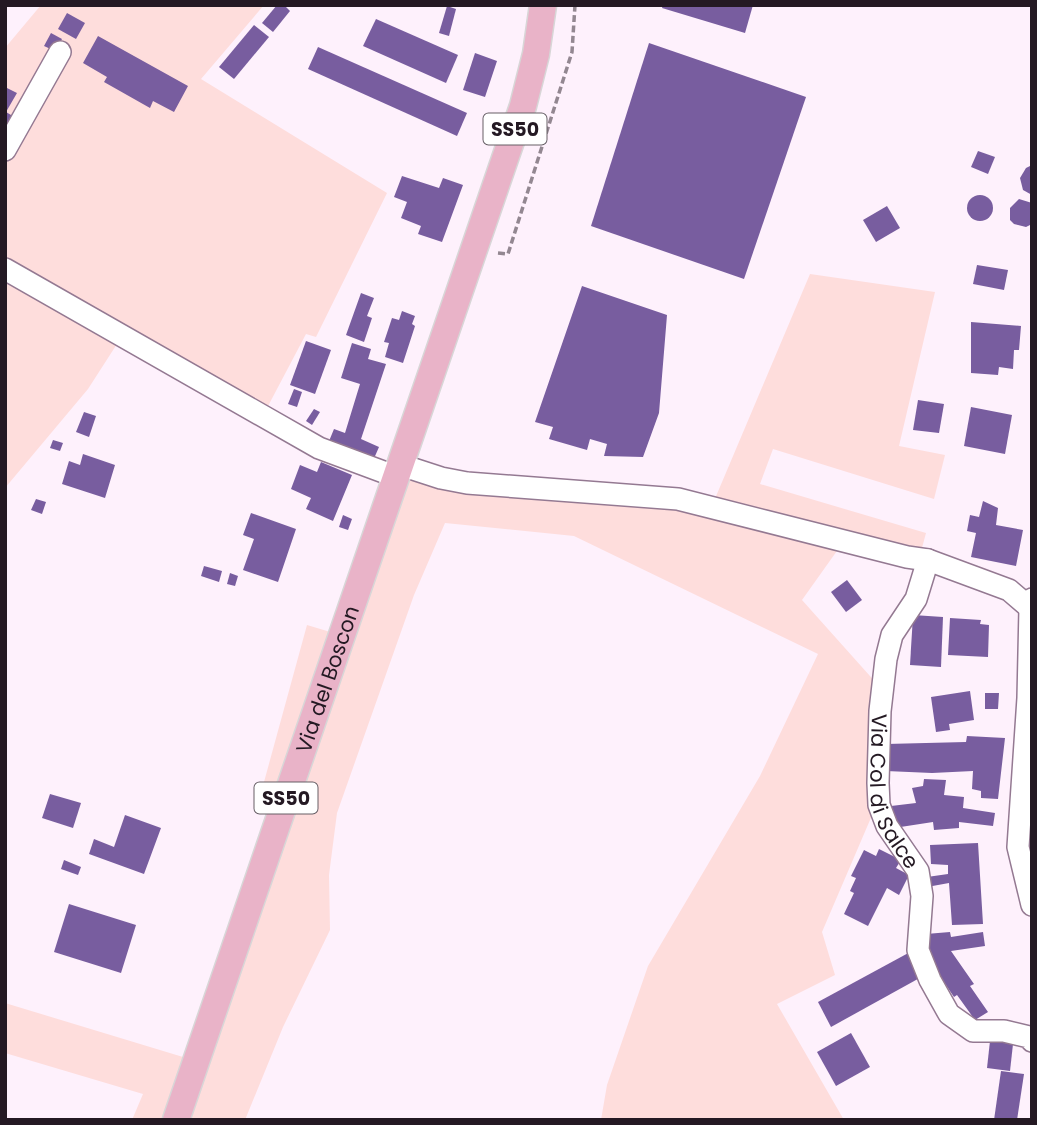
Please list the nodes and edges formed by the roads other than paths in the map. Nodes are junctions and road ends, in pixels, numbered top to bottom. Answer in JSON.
{"nodes":[{"id":1,"x":543,"y":5,"type":"edge"},
{"id":2,"x":60,"y":52,"type":"dead end"},
{"id":3,"x":5,"y":150,"type":"edge"},
{"id":4,"x":5,"y":269,"type":"edge"},
{"id":5,"x":399,"y":471,"type":"junction"},
{"id":6,"x":928,"y":560,"type":"junction"},
{"id":7,"x":1031,"y":603,"type":"edge"},
{"id":8,"x":1032,"y":905,"type":"edge"},
{"id":9,"x":1032,"y":1041,"type":"edge"},
{"id":10,"x":176,"y":1120,"type":"edge"}],
"edges":[{"from":1,"to":5,"type":"main road","name":"Via del Boscon","number":"SS50"},
{"from":2,"to":3,"type":"street"},
{"from":4,"to":5,"type":"street"},
{"from":5,"to":6,"type":"street"},
{"from":5,"to":10,"type":"main road","name":"Via del Boscon","number":"SS50"},
{"from":6,"to":7,"type":"street"},
{"from":6,"to":9,"type":"street","name":"Via Col di Salce"},
{"from":7,"to":8,"type":"street"}]}
